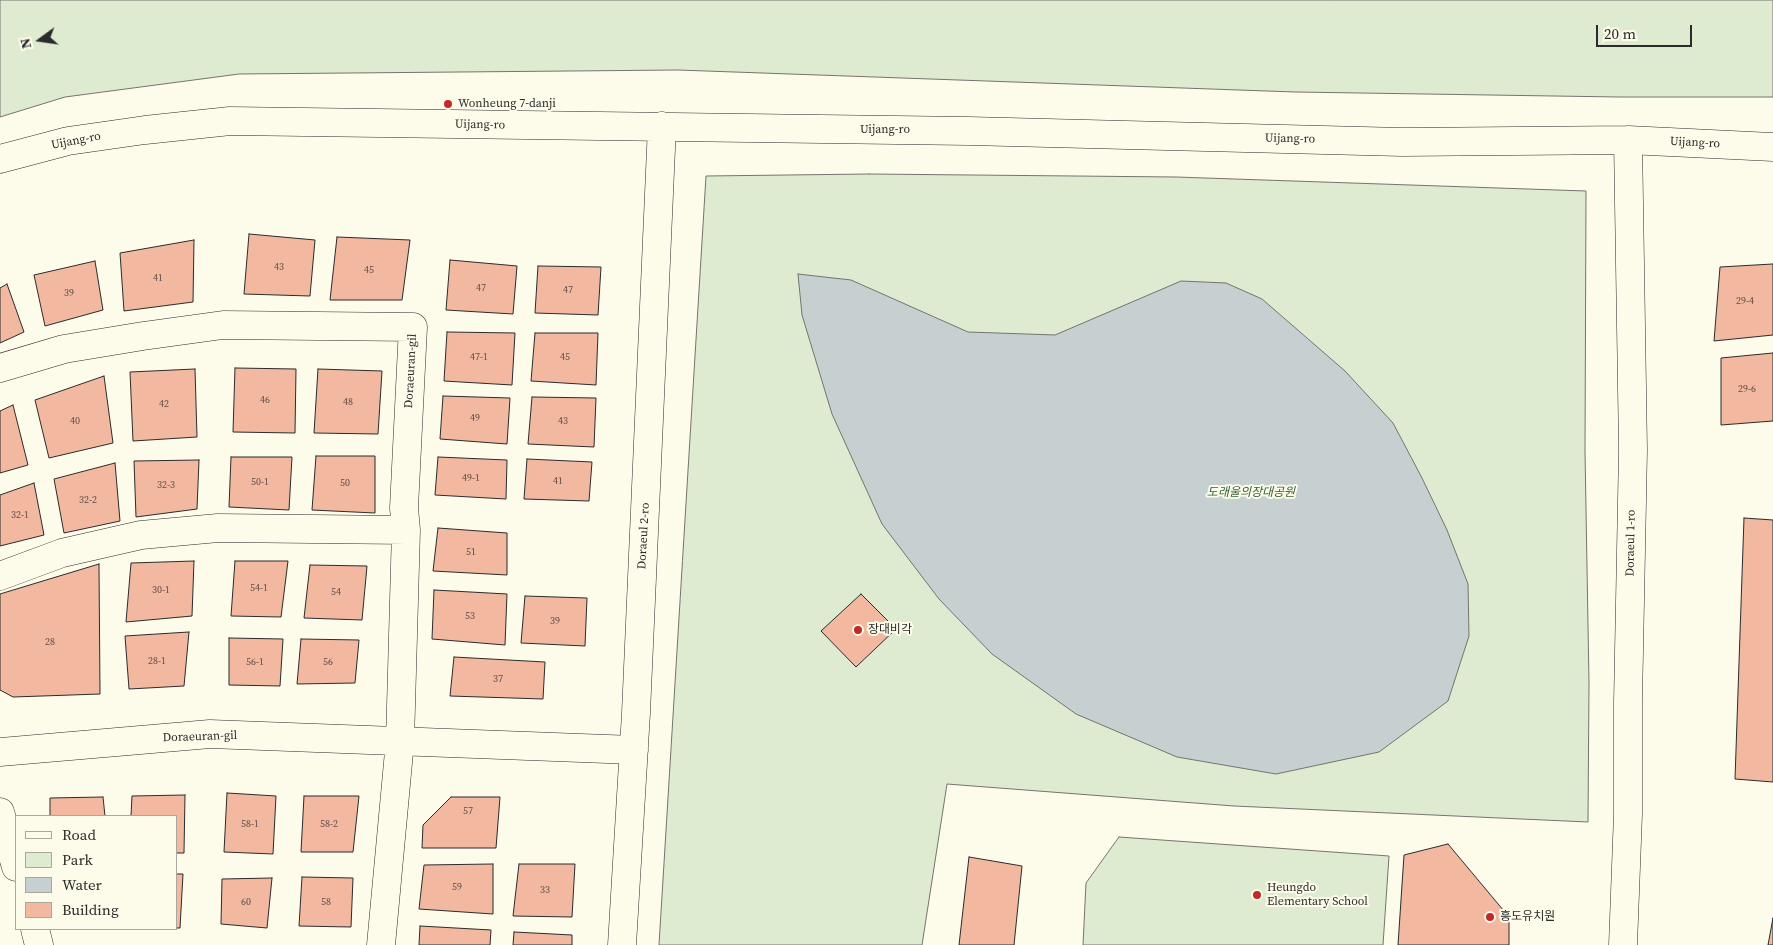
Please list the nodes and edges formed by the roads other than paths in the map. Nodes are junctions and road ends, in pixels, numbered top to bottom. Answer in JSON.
{"nodes":[{"id":1,"x":662,"y":126,"type":"junction"},
{"id":2,"x":1628,"y":140,"type":"junction"},
{"id":3,"x":1773,"y":147,"type":"edge"},
{"id":4,"x":0,"y":159,"type":"edge"},
{"id":5,"x":0,"y":368,"type":"edge"},
{"id":6,"x":406,"y":530,"type":"junction"},
{"id":7,"x":0,"y":576,"type":"edge"},
{"id":8,"x":400,"y":741,"type":"junction"},
{"id":9,"x":634,"y":750,"type":"junction"},
{"id":10,"x":0,"y":752,"type":"edge"},
{"id":11,"x":0,"y":812,"type":"edge"},
{"id":12,"x":15,"y":864,"type":"edge"},
{"id":13,"x":35,"y":930,"type":"edge"},
{"id":14,"x":39,"y":945,"type":"edge"},
{"id":15,"x":381,"y":945,"type":"edge"},
{"id":16,"x":622,"y":945,"type":"edge"},
{"id":17,"x":1623,"y":945,"type":"edge"}],
"edges":[{"from":1,"to":2,"type":"street","name":"Uijang-ro"},
{"from":1,"to":4,"type":"street","name":"Uijang-ro"},
{"from":1,"to":9,"type":"street","name":"Doraeul 2-ro"},
{"from":2,"to":3,"type":"street","name":"Uijang-ro"},
{"from":2,"to":17,"type":"street","name":"Doraeul 1-ro"},
{"from":5,"to":6,"type":"street","name":"Doraeuran-gil"},
{"from":6,"to":7,"type":"street"},
{"from":6,"to":8,"type":"street","name":"Doraeuran-gil"},
{"from":8,"to":9,"type":"street","name":"Doraeuran-gil"},
{"from":8,"to":10,"type":"street","name":"Doraeuran-gil"},
{"from":8,"to":15,"type":"street","name":"Doraeuran-gil"},
{"from":9,"to":16,"type":"street","name":"Doraeul 2-ro"},
{"from":11,"to":12,"type":"street"},
{"from":13,"to":14,"type":"street"}]}
